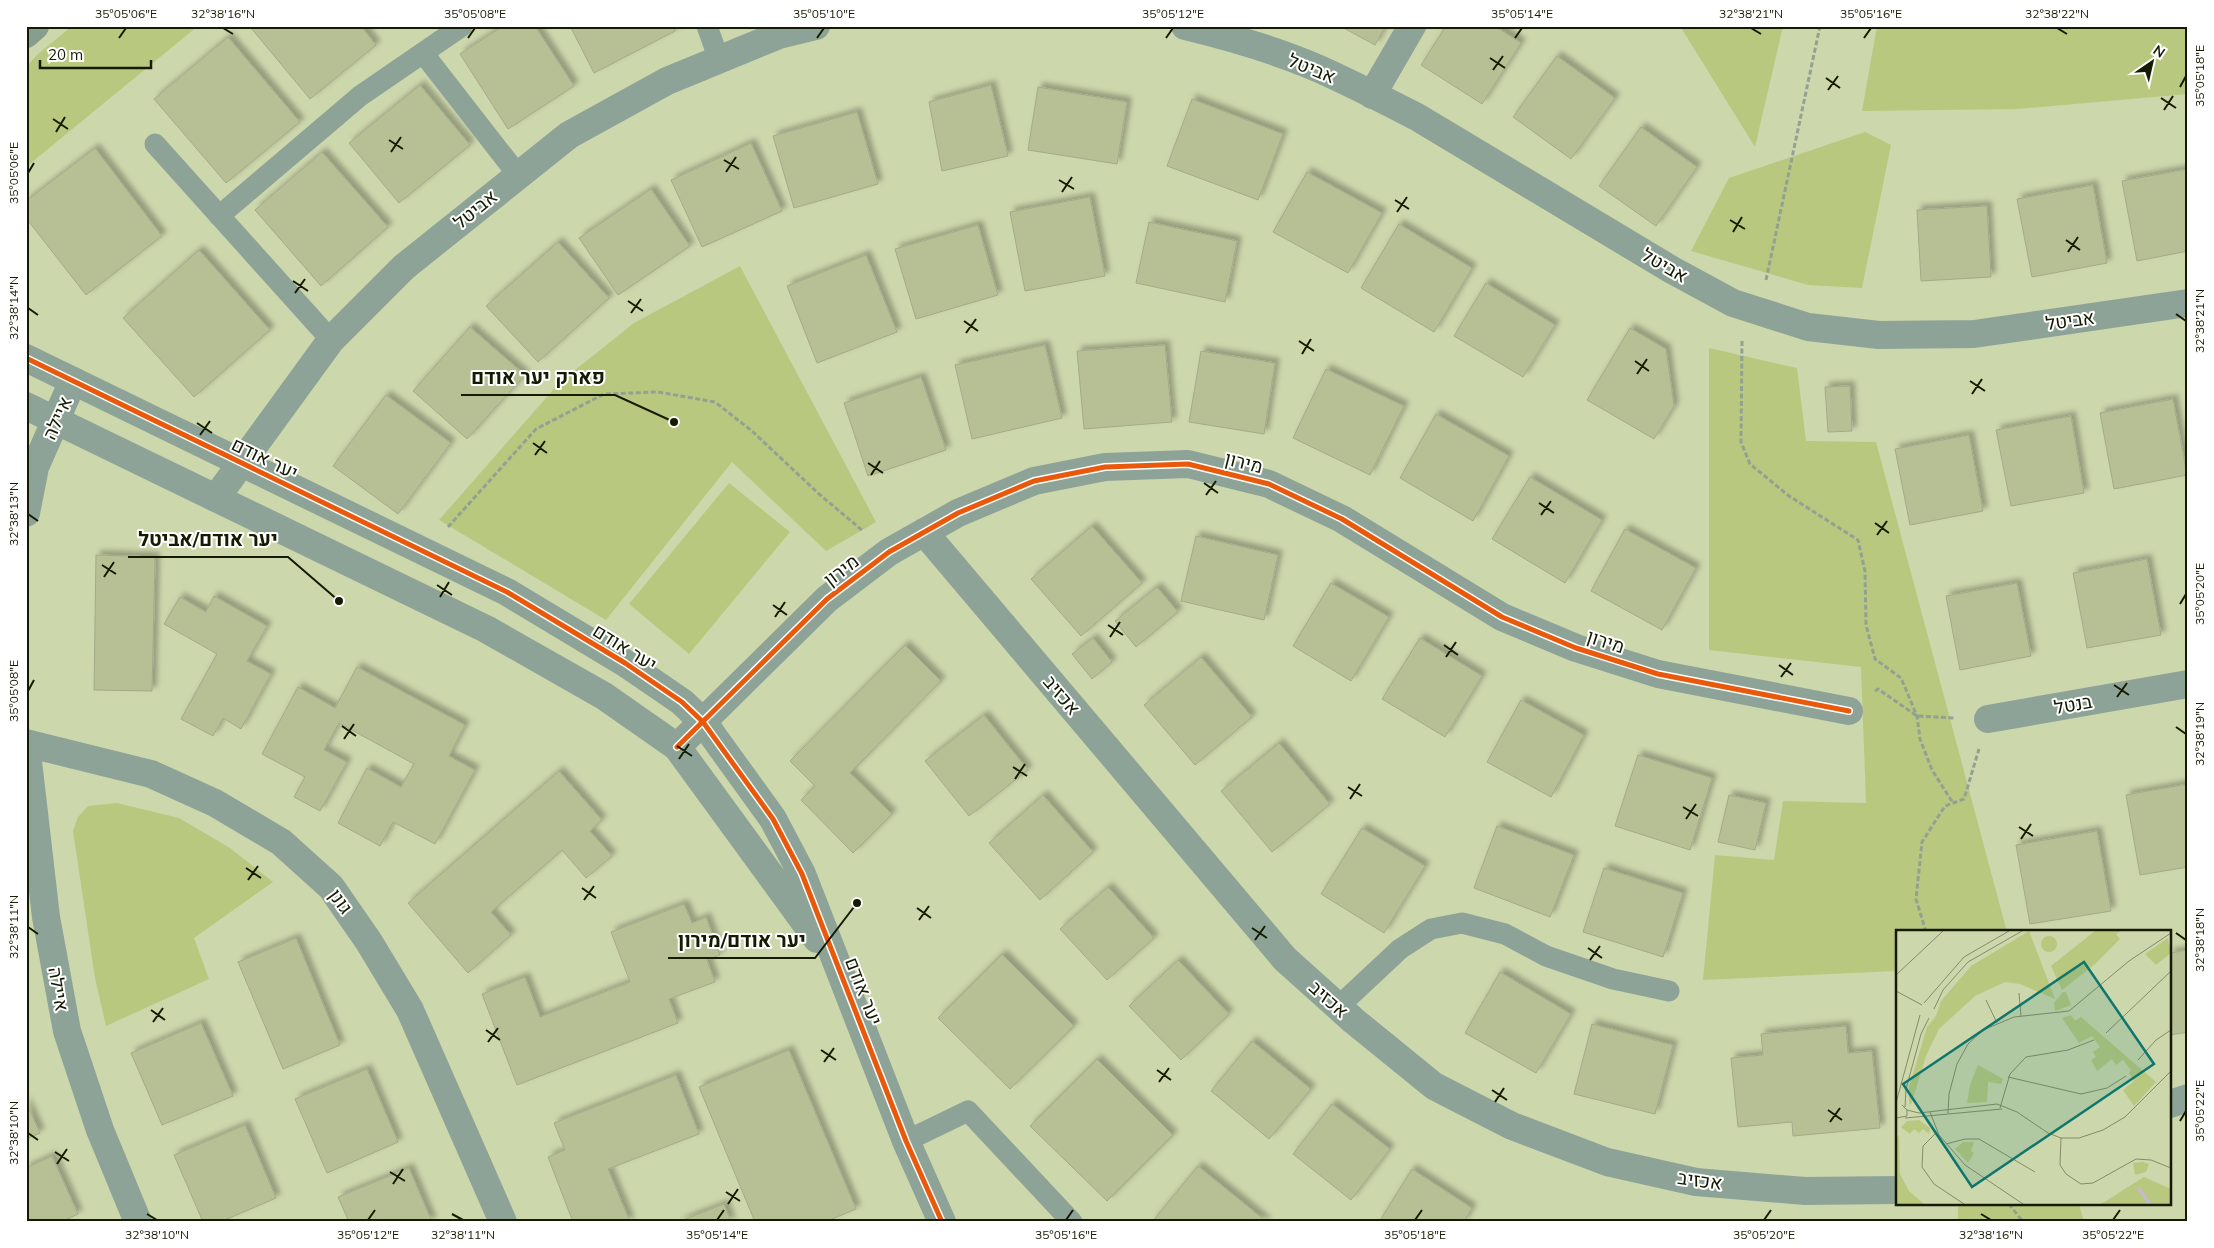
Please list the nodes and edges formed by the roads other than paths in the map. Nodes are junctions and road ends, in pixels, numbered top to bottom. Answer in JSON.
{"nodes":[{"id":1,"x":35,"y":26,"type":"edge"},
{"id":2,"x":462,"y":26,"type":"edge"},
{"id":3,"x":707,"y":26,"type":"edge"},
{"id":4,"x":816,"y":26,"type":"edge"},
{"id":5,"x":1185,"y":26,"type":"edge"},
{"id":6,"x":1412,"y":26,"type":"edge"},
{"id":7,"x":26,"y":34,"type":"edge"},
{"id":8,"x":423,"y":53,"type":"junction"},
{"id":9,"x":719,"y":60,"type":"junction"},
{"id":10,"x":1372,"y":95,"type":"junction"},
{"id":11,"x":155,"y":144,"type":"dead end"},
{"id":12,"x":518,"y":175,"type":"junction"},
{"id":13,"x":219,"y":216,"type":"junction"},
{"id":14,"x":2188,"y":303,"type":"edge"},
{"id":15,"x":331,"y":340,"type":"junction"},
{"id":16,"x":26,"y":358,"type":"edge"},
{"id":17,"x":73,"y":381,"type":"junction"},
{"id":18,"x":26,"y":406,"type":"edge"},
{"id":19,"x":56,"y":420,"type":"junction"},
{"id":20,"x":240,"y":462,"type":"junction"},
{"id":21,"x":216,"y":498,"type":"junction"},
{"id":22,"x":26,"y":514,"type":"edge"},
{"id":23,"x":924,"y":532,"type":"junction"},
{"id":24,"x":2188,"y":684,"type":"edge"},
{"id":25,"x":1849,"y":711,"type":"dead end"},
{"id":26,"x":1988,"y":719,"type":"road end"},
{"id":27,"x":703,"y":722,"type":"junction"},
{"id":28,"x":26,"y":744,"type":"edge"},
{"id":29,"x":677,"y":747,"type":"junction"},
{"id":30,"x":840,"y":970,"type":"junction"},
{"id":31,"x":1669,"y":991,"type":"dead end"},
{"id":32,"x":1338,"y":1007,"type":"junction"},
{"id":33,"x":2188,"y":1098,"type":"edge"},
{"id":34,"x":2172,"y":1103,"type":"edge"},
{"id":35,"x":906,"y":1141,"type":"junction"},
{"id":36,"x":1896,"y":1190,"type":"edge"},
{"id":37,"x":138,"y":1222,"type":"edge"},
{"id":38,"x":503,"y":1222,"type":"edge"},
{"id":39,"x":942,"y":1222,"type":"edge"},
{"id":40,"x":1072,"y":1222,"type":"edge"}],
"edges":[{"from":1,"to":7,"type":"main road"},
{"from":2,"to":8,"type":"lane"},
{"from":3,"to":9,"type":"lane"},
{"from":4,"to":9,"type":"street","name":"אביטל"},
{"from":5,"to":10,"type":"street","name":"אביטל"},
{"from":6,"to":10,"type":"street"},
{"from":8,"to":12,"type":"lane"},
{"from":8,"to":13,"type":"lane"},
{"from":9,"to":12,"type":"street","name":"אביטל"},
{"from":10,"to":14,"type":"street","name":"אביטל"},
{"from":11,"to":13,"type":"lane"},
{"from":12,"to":15,"type":"street","name":"אביטל"},
{"from":13,"to":15,"type":"lane"},
{"from":15,"to":20,"type":"street","name":"אביטל"},
{"from":16,"to":17,"type":"street","name":"יער אודם"},
{"from":17,"to":19,"type":"street","name":"איילה"},
{"from":17,"to":20,"type":"street","name":"יער אודם"},
{"from":18,"to":19,"type":"street","name":"יער אודם"},
{"from":19,"to":21,"type":"street","name":"יער אודם"},
{"from":19,"to":22,"type":"street","name":"איילה"},
{"from":20,"to":21,"type":"street","name":"אביטל"},
{"from":20,"to":27,"type":"street","name":"יער אודם"},
{"from":21,"to":29,"type":"street","name":"יער אודם"},
{"from":23,"to":25,"type":"street","name":"מירון"},
{"from":23,"to":27,"type":"street","name":"מירון"},
{"from":23,"to":32,"type":"street","name":"אכזיב"},
{"from":24,"to":26,"type":"street","name":"בנטל"},
{"from":27,"to":29,"type":"street","name":"מירון"},
{"from":27,"to":30,"type":"street","name":"יער אודם"},
{"from":28,"to":37,"type":"street","name":"איילה"},
{"from":28,"to":38,"type":"street","name":"גונן"},
{"from":29,"to":30,"type":"street","name":"יער אודם"},
{"from":30,"to":35,"type":"street","name":"יער אודם"},
{"from":31,"to":32,"type":"lane"},
{"from":32,"to":36,"type":"street","name":"אכזיב"},
{"from":33,"to":34,"type":"street"},
{"from":35,"to":39,"type":"street","name":"יער אודם"},
{"from":35,"to":40,"type":"lane"}]}
